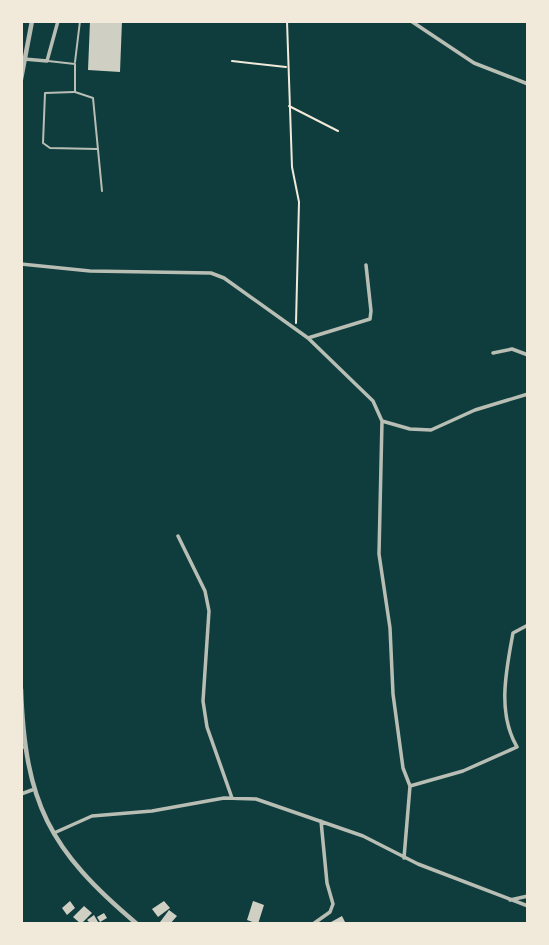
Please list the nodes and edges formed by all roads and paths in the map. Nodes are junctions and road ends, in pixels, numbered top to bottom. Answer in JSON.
{"nodes":[{"id":1,"x":32,"y":21,"type":"edge"},
{"id":2,"x":58,"y":21,"type":"edge"},
{"id":3,"x":80,"y":21,"type":"edge"},
{"id":4,"x":287,"y":21,"type":"edge"},
{"id":5,"x":411,"y":21,"type":"edge"},
{"id":6,"x":24,"y":59,"type":"junction"},
{"id":7,"x":47,"y":61,"type":"junction"},
{"id":8,"x":232,"y":61,"type":"dead end"},
{"id":9,"x":75,"y":64,"type":"junction"},
{"id":10,"x":288,"y":67,"type":"junction"},
{"id":11,"x":21,"y":79,"type":"edge"},
{"id":12,"x":528,"y":84,"type":"edge"},
{"id":13,"x":75,"y":92,"type":"junction"},
{"id":14,"x":288,"y":106,"type":"junction"},
{"id":15,"x":338,"y":131,"type":"dead end"},
{"id":16,"x":98,"y":149,"type":"junction"},
{"id":17,"x":102,"y":191,"type":"dead end"},
{"id":18,"x":21,"y":264,"type":"edge"},
{"id":19,"x":366,"y":265,"type":"dead end"},
{"id":20,"x":296,"y":329,"type":"junction"},
{"id":21,"x":308,"y":338,"type":"junction"},
{"id":22,"x":493,"y":353,"type":"dead end"},
{"id":23,"x":528,"y":355,"type":"edge"},
{"id":24,"x":528,"y":394,"type":"edge"},
{"id":25,"x":382,"y":421,"type":"junction"},
{"id":26,"x":178,"y":536,"type":"dead end"},
{"id":27,"x":528,"y":625,"type":"edge"},
{"id":28,"x":21,"y":689,"type":"edge"},
{"id":29,"x":22,"y":747,"type":"edge"},
{"id":30,"x":410,"y":786,"type":"junction"},
{"id":31,"x":32,"y":790,"type":"junction"},
{"id":32,"x":21,"y":794,"type":"edge"},
{"id":33,"x":232,"y":798,"type":"junction"},
{"id":34,"x":321,"y":821,"type":"junction"},
{"id":35,"x":54,"y":833,"type":"junction"},
{"id":36,"x":404,"y":858,"type":"junction"},
{"id":37,"x":528,"y":896,"type":"edge"},
{"id":38,"x":510,"y":901,"type":"junction"},
{"id":39,"x":528,"y":906,"type":"edge"},
{"id":40,"x":137,"y":924,"type":"edge"},
{"id":41,"x":313,"y":924,"type":"edge"}],
"edges":[{"from":1,"to":6,"type":"street"},
{"from":2,"to":7,"type":"street"},
{"from":3,"to":9,"type":"lane"},
{"from":4,"to":10,"type":"path"},
{"from":5,"to":12,"type":"street"},
{"from":6,"to":7,"type":"street"},
{"from":6,"to":11,"type":"street"},
{"from":7,"to":9,"type":"lane"},
{"from":8,"to":10,"type":"path"},
{"from":9,"to":13,"type":"lane"},
{"from":10,"to":14,"type":"path"},
{"from":13,"to":16,"type":"lane"},
{"from":13,"to":16,"type":"lane"},
{"from":14,"to":15,"type":"path"},
{"from":14,"to":20,"type":"path"},
{"from":16,"to":17,"type":"lane"},
{"from":18,"to":20,"type":"street"},
{"from":19,"to":21,"type":"street"},
{"from":20,"to":21,"type":"street"},
{"from":21,"to":25,"type":"street"},
{"from":22,"to":23,"type":"street"},
{"from":24,"to":25,"type":"street"},
{"from":25,"to":30,"type":"street"},
{"from":26,"to":33,"type":"street"},
{"from":27,"to":30,"type":"street"},
{"from":28,"to":29,"type":"street"},
{"from":29,"to":31,"type":"street"},
{"from":30,"to":36,"type":"street"},
{"from":31,"to":32,"type":"street"},
{"from":31,"to":35,"type":"street"},
{"from":33,"to":34,"type":"street"},
{"from":33,"to":35,"type":"street"},
{"from":34,"to":36,"type":"street"},
{"from":34,"to":41,"type":"street"},
{"from":35,"to":40,"type":"street"},
{"from":36,"to":38,"type":"street"},
{"from":37,"to":38,"type":"street"},
{"from":38,"to":39,"type":"street"}]}
